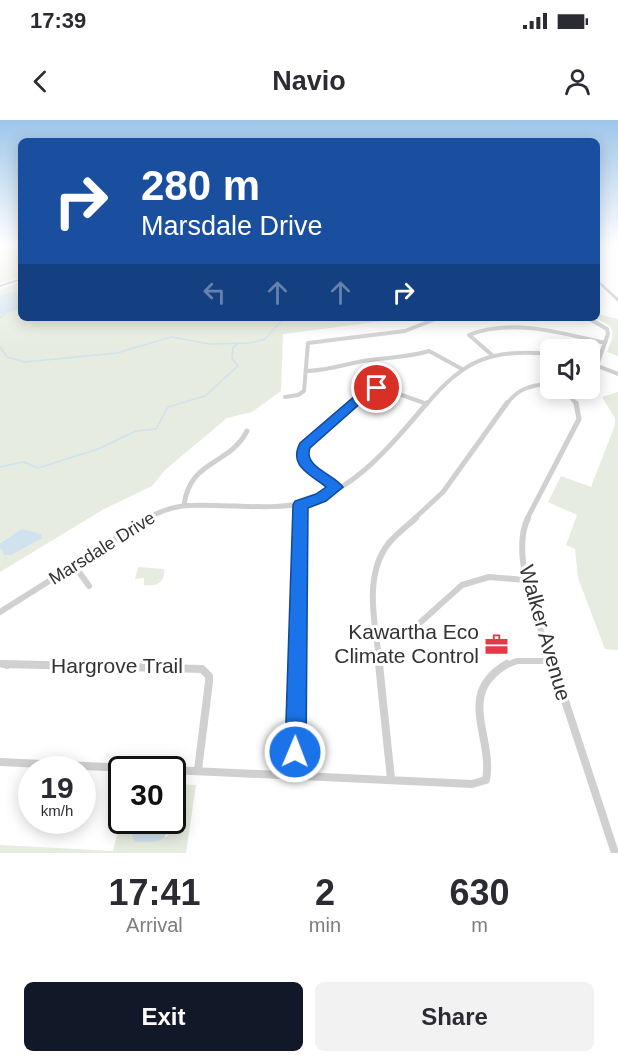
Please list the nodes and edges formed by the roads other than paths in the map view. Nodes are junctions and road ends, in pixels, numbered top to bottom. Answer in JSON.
{"nodes":[{"id":1,"x":18,"y":280,"type":"edge"},
{"id":2,"x":600,"y":283,"type":"edge"},
{"id":3,"x":0,"y":286,"type":"edge"},
{"id":4,"x":618,"y":301,"type":"edge"},
{"id":5,"x":430,"y":321,"type":"edge"},
{"id":6,"x":593,"y":321,"type":"edge"},
{"id":7,"x":605,"y":343,"type":"junction"},
{"id":8,"x":540,"y":353,"type":"edge"},
{"id":9,"x":492,"y":355,"type":"junction"},
{"id":10,"x":600,"y":357,"type":"edge"},
{"id":11,"x":600,"y":366,"type":"edge"},
{"id":12,"x":462,"y":369,"type":"junction"},
{"id":13,"x":307,"y":371,"type":"junction"},
{"id":14,"x":618,"y":374,"type":"edge"},
{"id":15,"x":540,"y":384,"type":"edge"},
{"id":16,"x":285,"y":397,"type":"dead end"},
{"id":17,"x":574,"y":399,"type":"edge"},
{"id":18,"x":427,"y":404,"type":"junction"},
{"id":19,"x":247,"y":431,"type":"dead end"},
{"id":20,"x":336,"y":487,"type":"junction"},
{"id":21,"x":184,"y":505,"type":"junction"},
{"id":22,"x":300,"y":505,"type":"junction"},
{"id":23,"x":74,"y":566,"type":"junction"},
{"id":24,"x":525,"y":580,"type":"junction"},
{"id":25,"x":89,"y":586,"type":"dead end"},
{"id":26,"x":0,"y":612,"type":"edge"},
{"id":27,"x":376,"y":633,"type":"junction"},
{"id":28,"x":551,"y":661,"type":"junction"},
{"id":29,"x":0,"y":663,"type":"edge"},
{"id":30,"x":0,"y":762,"type":"edge"},
{"id":31,"x":198,"y":770,"type":"junction"},
{"id":32,"x":295,"y":775,"type":"junction"},
{"id":33,"x":391,"y":779,"type":"junction"},
{"id":34,"x":615,"y":853,"type":"edge"}],
"edges":[{"from":1,"to":3,"type":"main road"},
{"from":2,"to":4,"type":"main road"},
{"from":5,"to":13,"type":"street"},
{"from":6,"to":7,"type":"street"},
{"from":7,"to":9,"type":"street"},
{"from":7,"to":10,"type":"street"},
{"from":8,"to":9,"type":"street","name":"Marsdale Drive"},
{"from":9,"to":12,"type":"street","name":"Marsdale Drive"},
{"from":11,"to":14,"type":"street"},
{"from":12,"to":13,"type":"street"},
{"from":12,"to":18,"type":"street","name":"Marsdale Drive"},
{"from":13,"to":16,"type":"street"},
{"from":15,"to":27,"type":"street"},
{"from":17,"to":24,"type":"street","name":"Walker Avenue"},
{"from":18,"to":20,"type":"street","name":"Marsdale Drive"},
{"from":18,"to":20,"type":"street"},
{"from":19,"to":21,"type":"street"},
{"from":20,"to":22,"type":"street","name":"Marsdale Drive"},
{"from":21,"to":22,"type":"street","name":"Marsdale Drive"},
{"from":21,"to":23,"type":"street","name":"Marsdale Drive"},
{"from":22,"to":32,"type":"street"},
{"from":23,"to":25,"type":"street"},
{"from":23,"to":26,"type":"street","name":"Marsdale Drive"},
{"from":24,"to":27,"type":"street"},
{"from":24,"to":28,"type":"street","name":"Walker Avenue"},
{"from":27,"to":33,"type":"street"},
{"from":28,"to":33,"type":"street"},
{"from":28,"to":34,"type":"street","name":"Walker Avenue"},
{"from":29,"to":31,"type":"street","name":"Hargrove Trail"},
{"from":30,"to":31,"type":"street"},
{"from":31,"to":32,"type":"street"},
{"from":32,"to":33,"type":"street"}]}
